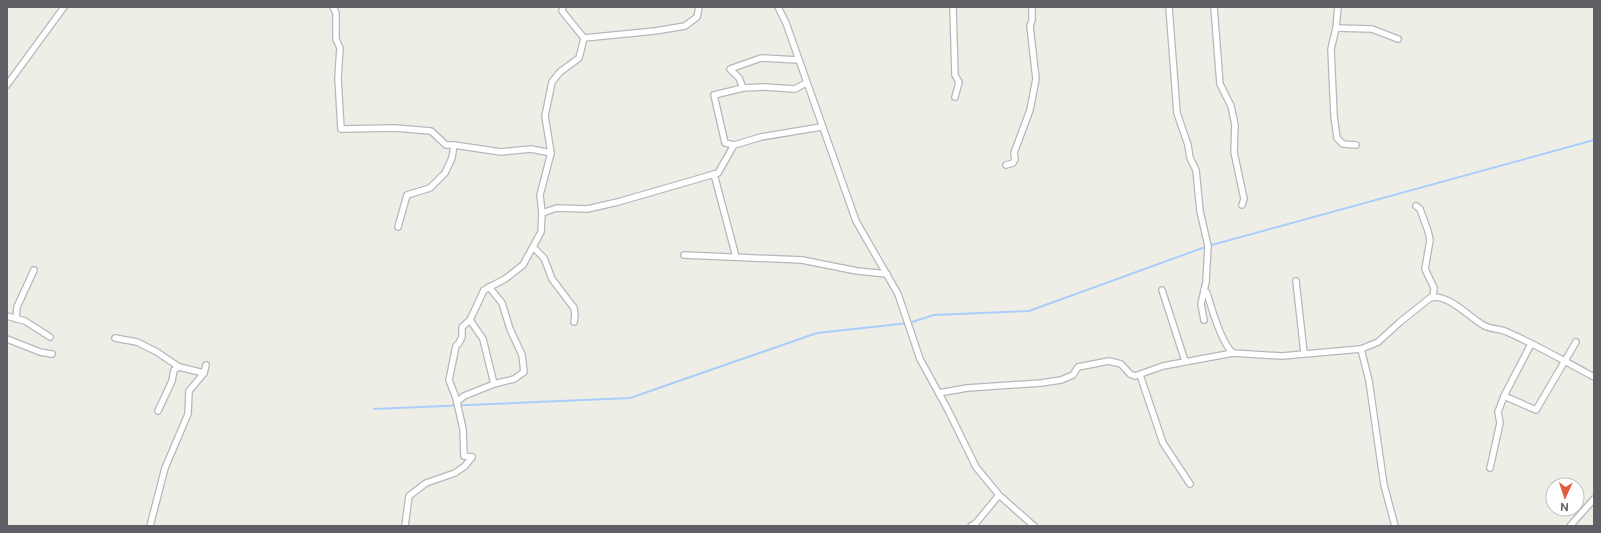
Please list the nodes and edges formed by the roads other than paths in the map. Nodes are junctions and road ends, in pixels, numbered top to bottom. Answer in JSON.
{"nodes":[{"id":1,"x":64,"y":7,"type":"edge"},
{"id":2,"x":333,"y":7,"type":"edge"},
{"id":3,"x":563,"y":7,"type":"edge"},
{"id":4,"x":699,"y":7,"type":"edge"},
{"id":5,"x":778,"y":7,"type":"edge"},
{"id":6,"x":953,"y":7,"type":"edge"},
{"id":7,"x":1032,"y":7,"type":"edge"},
{"id":8,"x":1169,"y":7,"type":"edge"},
{"id":9,"x":1214,"y":7,"type":"edge"},
{"id":10,"x":1338,"y":7,"type":"edge"},
{"id":11,"x":1336,"y":28,"type":"junction"},
{"id":12,"x":584,"y":38,"type":"junction"},
{"id":13,"x":1398,"y":39,"type":"dead end"},
{"id":14,"x":798,"y":60,"type":"junction"},
{"id":15,"x":806,"y":83,"type":"junction"},
{"id":16,"x":7,"y":85,"type":"edge"},
{"id":17,"x":743,"y":88,"type":"junction"},
{"id":18,"x":955,"y":97,"type":"dead end"},
{"id":19,"x":822,"y":127,"type":"junction"},
{"id":20,"x":454,"y":144,"type":"junction"},
{"id":21,"x":734,"y":145,"type":"junction"},
{"id":22,"x":1356,"y":145,"type":"dead end"},
{"id":23,"x":551,"y":153,"type":"junction"},
{"id":24,"x":1006,"y":165,"type":"dead end"},
{"id":25,"x":714,"y":174,"type":"junction"},
{"id":26,"x":1242,"y":205,"type":"dead end"},
{"id":27,"x":1416,"y":206,"type":"dead end"},
{"id":28,"x":542,"y":213,"type":"junction"},
{"id":29,"x":398,"y":227,"type":"dead end"},
{"id":30,"x":534,"y":248,"type":"junction"},
{"id":31,"x":684,"y":255,"type":"dead end"},
{"id":32,"x":736,"y":257,"type":"junction"},
{"id":33,"x":34,"y":270,"type":"dead end"},
{"id":34,"x":887,"y":274,"type":"junction"},
{"id":35,"x":1296,"y":281,"type":"dead end"},
{"id":36,"x":489,"y":287,"type":"junction"},
{"id":37,"x":1162,"y":290,"type":"dead end"},
{"id":38,"x":1204,"y":290,"type":"junction"},
{"id":39,"x":1433,"y":297,"type":"junction"},
{"id":40,"x":7,"y":316,"type":"edge"},
{"id":41,"x":16,"y":319,"type":"junction"},
{"id":42,"x":470,"y":320,"type":"junction"},
{"id":43,"x":1204,"y":320,"type":"dead end"},
{"id":44,"x":574,"y":322,"type":"dead end"},
{"id":45,"x":50,"y":337,"type":"dead end"},
{"id":46,"x":115,"y":338,"type":"dead end"},
{"id":47,"x":7,"y":339,"type":"edge"},
{"id":48,"x":1576,"y":342,"type":"dead end"},
{"id":49,"x":1531,"y":344,"type":"junction"},
{"id":50,"x":1361,"y":349,"type":"junction"},
{"id":51,"x":1233,"y":353,"type":"junction"},
{"id":52,"x":1304,"y":353,"type":"junction"},
{"id":53,"x":52,"y":354,"type":"dead end"},
{"id":54,"x":1185,"y":361,"type":"junction"},
{"id":55,"x":1565,"y":362,"type":"junction"},
{"id":56,"x":206,"y":366,"type":"dead end"},
{"id":57,"x":179,"y":367,"type":"junction"},
{"id":58,"x":204,"y":373,"type":"junction"},
{"id":59,"x":1140,"y":375,"type":"junction"},
{"id":60,"x":1594,"y":377,"type":"edge"},
{"id":61,"x":494,"y":384,"type":"junction"},
{"id":62,"x":939,"y":393,"type":"junction"},
{"id":63,"x":1504,"y":396,"type":"junction"},
{"id":64,"x":457,"y":402,"type":"junction"},
{"id":65,"x":158,"y":411,"type":"dead end"},
{"id":66,"x":1490,"y":468,"type":"dead end"},
{"id":67,"x":1190,"y":484,"type":"dead end"},
{"id":68,"x":999,"y":495,"type":"junction"},
{"id":69,"x":1594,"y":498,"type":"edge"},
{"id":70,"x":150,"y":526,"type":"edge"},
{"id":71,"x":405,"y":526,"type":"edge"},
{"id":72,"x":970,"y":526,"type":"edge"},
{"id":73,"x":1034,"y":526,"type":"edge"},
{"id":74,"x":1395,"y":526,"type":"edge"},
{"id":75,"x":1570,"y":526,"type":"edge"}],
"edges":[{"from":1,"to":16,"type":"street"},
{"from":2,"to":20,"type":"street"},
{"from":3,"to":12,"type":"street"},
{"from":4,"to":12,"type":"street"},
{"from":5,"to":14,"type":"street"},
{"from":6,"to":18,"type":"street"},
{"from":7,"to":24,"type":"street"},
{"from":8,"to":38,"type":"street"},
{"from":9,"to":26,"type":"street"},
{"from":10,"to":11,"type":"street"},
{"from":11,"to":13,"type":"street"},
{"from":11,"to":22,"type":"street"},
{"from":12,"to":23,"type":"street"},
{"from":14,"to":15,"type":"street"},
{"from":14,"to":17,"type":"street"},
{"from":15,"to":17,"type":"street"},
{"from":15,"to":19,"type":"street"},
{"from":17,"to":21,"type":"street"},
{"from":19,"to":21,"type":"street"},
{"from":19,"to":34,"type":"street"},
{"from":20,"to":23,"type":"street"},
{"from":20,"to":29,"type":"street"},
{"from":21,"to":25,"type":"street"},
{"from":23,"to":28,"type":"street"},
{"from":25,"to":28,"type":"street"},
{"from":25,"to":32,"type":"street"},
{"from":27,"to":39,"type":"street"},
{"from":28,"to":30,"type":"street"},
{"from":30,"to":36,"type":"street"},
{"from":30,"to":44,"type":"street"},
{"from":31,"to":32,"type":"street"},
{"from":32,"to":34,"type":"street"},
{"from":33,"to":41,"type":"street"},
{"from":34,"to":62,"type":"street"},
{"from":35,"to":52,"type":"street"},
{"from":36,"to":42,"type":"street"},
{"from":36,"to":61,"type":"street"},
{"from":37,"to":54,"type":"street"},
{"from":38,"to":43,"type":"street"},
{"from":38,"to":51,"type":"street"},
{"from":39,"to":49,"type":"street"},
{"from":39,"to":50,"type":"street"},
{"from":40,"to":41,"type":"street"},
{"from":41,"to":45,"type":"street"},
{"from":42,"to":61,"type":"street"},
{"from":42,"to":64,"type":"street"},
{"from":46,"to":57,"type":"street"},
{"from":47,"to":53,"type":"street"},
{"from":48,"to":55,"type":"street"},
{"from":49,"to":55,"type":"street"},
{"from":49,"to":63,"type":"street"},
{"from":50,"to":52,"type":"street"},
{"from":50,"to":74,"type":"street"},
{"from":51,"to":52,"type":"street"},
{"from":51,"to":54,"type":"street"},
{"from":54,"to":59,"type":"street"},
{"from":55,"to":60,"type":"street"},
{"from":55,"to":63,"type":"street"},
{"from":56,"to":58,"type":"street"},
{"from":57,"to":58,"type":"street"},
{"from":57,"to":65,"type":"street"},
{"from":58,"to":70,"type":"street"},
{"from":59,"to":62,"type":"street"},
{"from":59,"to":67,"type":"street"},
{"from":61,"to":64,"type":"street"},
{"from":62,"to":68,"type":"street"},
{"from":63,"to":66,"type":"street"},
{"from":64,"to":71,"type":"street"},
{"from":68,"to":72,"type":"street"},
{"from":68,"to":73,"type":"street"},
{"from":69,"to":75,"type":"street"}]}
